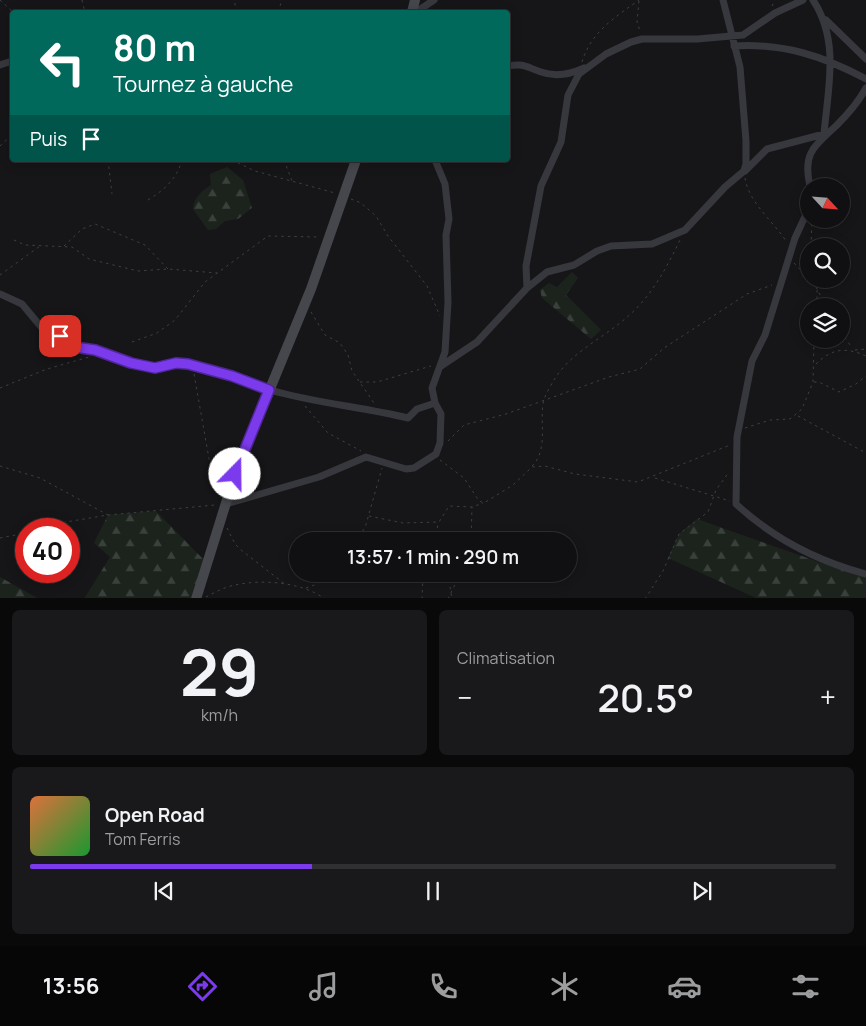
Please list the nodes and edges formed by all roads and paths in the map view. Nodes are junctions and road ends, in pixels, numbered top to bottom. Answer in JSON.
{"nodes":[{"id":1,"x":0,"y":0,"type":"edge"},
{"id":2,"x":434,"y":0,"type":"edge"},
{"id":3,"x":639,"y":0,"type":"edge"},
{"id":4,"x":723,"y":0,"type":"edge"},
{"id":5,"x":803,"y":0,"type":"edge"},
{"id":6,"x":813,"y":0,"type":"edge"},
{"id":7,"x":11,"y":10,"type":"edge"},
{"id":8,"x":419,"y":10,"type":"edge"},
{"id":9,"x":824,"y":18,"type":"junction"},
{"id":10,"x":733,"y":37,"type":"junction"},
{"id":11,"x":642,"y":39,"type":"junction"},
{"id":12,"x":734,"y":46,"type":"junction"},
{"id":13,"x":866,"y":59,"type":"edge"},
{"id":14,"x":832,"y":61,"type":"junction"},
{"id":15,"x":510,"y":66,"type":"edge"},
{"id":16,"x":587,"y":67,"type":"junction"},
{"id":17,"x":579,"y":70,"type":"junction"},
{"id":18,"x":866,"y":79,"type":"edge"},
{"id":19,"x":866,"y":88,"type":"edge"},
{"id":20,"x":824,"y":134,"type":"junction"},
{"id":21,"x":10,"y":137,"type":"edge"},
{"id":22,"x":0,"y":146,"type":"edge"},
{"id":23,"x":108,"y":162,"type":"edge"},
{"id":24,"x":181,"y":162,"type":"edge"},
{"id":25,"x":236,"y":162,"type":"edge"},
{"id":26,"x":285,"y":162,"type":"edge"},
{"id":27,"x":355,"y":162,"type":"edge"},
{"id":28,"x":436,"y":162,"type":"edge"},
{"id":29,"x":744,"y":171,"type":"junction"},
{"id":30,"x":807,"y":178,"type":"edge"},
{"id":31,"x":292,"y":182,"type":"junction"},
{"id":32,"x":112,"y":194,"type":"dead end"},
{"id":33,"x":342,"y":195,"type":"junction"},
{"id":34,"x":148,"y":200,"type":"dead end"},
{"id":35,"x":800,"y":228,"type":"edge"},
{"id":36,"x":685,"y":230,"type":"junction"},
{"id":37,"x":328,"y":238,"type":"junction"},
{"id":38,"x":14,"y":240,"type":"dead end"},
{"id":39,"x":41,"y":245,"type":"junction"},
{"id":40,"x":64,"y":246,"type":"junction"},
{"id":41,"x":791,"y":248,"type":"junction"},
{"id":42,"x":168,"y":270,"type":"junction"},
{"id":43,"x":800,"y":271,"type":"edge"},
{"id":44,"x":218,"y":273,"type":"junction"},
{"id":45,"x":0,"y":275,"type":"edge"},
{"id":46,"x":781,"y":283,"type":"junction"},
{"id":47,"x":527,"y":288,"type":"junction"},
{"id":48,"x":0,"y":294,"type":"edge"},
{"id":49,"x":305,"y":303,"type":"junction"},
{"id":50,"x":446,"y":324,"type":"junction"},
{"id":51,"x":132,"y":342,"type":"dead end"},
{"id":52,"x":850,"y":347,"type":"edge"},
{"id":53,"x":814,"y":348,"type":"edge"},
{"id":54,"x":866,"y":349,"type":"edge"},
{"id":55,"x":852,"y":350,"type":"junction"},
{"id":56,"x":102,"y":353,"type":"junction"},
{"id":57,"x":866,"y":356,"type":"edge"},
{"id":58,"x":815,"y":365,"type":"junction"},
{"id":59,"x":192,"y":366,"type":"junction"},
{"id":60,"x":441,"y":366,"type":"junction"},
{"id":61,"x":866,"y":376,"type":"edge"},
{"id":62,"x":359,"y":382,"type":"junction"},
{"id":63,"x":813,"y":382,"type":"junction"},
{"id":64,"x":0,"y":388,"type":"edge"},
{"id":65,"x":269,"y":390,"type":"junction"},
{"id":66,"x":296,"y":396,"type":"junction"},
{"id":67,"x":543,"y":401,"type":"junction"},
{"id":68,"x":434,"y":403,"type":"junction"},
{"id":69,"x":380,"y":411,"type":"junction"},
{"id":70,"x":797,"y":415,"type":"junction"},
{"id":71,"x":738,"y":433,"type":"junction"},
{"id":72,"x":440,"y":443,"type":"junction"},
{"id":73,"x":866,"y":454,"type":"edge"},
{"id":74,"x":366,"y":457,"type":"junction"},
{"id":75,"x":434,"y":457,"type":"junction"},
{"id":76,"x":736,"y":462,"type":"junction"},
{"id":77,"x":384,"y":463,"type":"junction"},
{"id":78,"x":0,"y":466,"type":"edge"},
{"id":79,"x":532,"y":467,"type":"junction"},
{"id":80,"x":654,"y":478,"type":"junction"},
{"id":81,"x":715,"y":496,"type":"junction"},
{"id":82,"x":484,"y":503,"type":"junction"},
{"id":83,"x":226,"y":504,"type":"junction"},
{"id":84,"x":736,"y":504,"type":"junction"},
{"id":85,"x":472,"y":507,"type":"junction"},
{"id":86,"x":108,"y":515,"type":"junction"},
{"id":87,"x":369,"y":516,"type":"junction"},
{"id":88,"x":80,"y":520,"type":"edge"},
{"id":89,"x":439,"y":522,"type":"junction"},
{"id":90,"x":364,"y":532,"type":"edge"},
{"id":91,"x":437,"y":532,"type":"edge"},
{"id":92,"x":471,"y":532,"type":"edge"},
{"id":93,"x":231,"y":535,"type":"dead end"},
{"id":94,"x":15,"y":536,"type":"edge"},
{"id":95,"x":0,"y":538,"type":"edge"},
{"id":96,"x":866,"y":574,"type":"edge"},
{"id":97,"x":319,"y":582,"type":"edge"},
{"id":98,"x":422,"y":582,"type":"edge"},
{"id":99,"x":449,"y":582,"type":"edge"},
{"id":100,"x":456,"y":582,"type":"edge"},
{"id":101,"x":287,"y":585,"type":"junction"},
{"id":102,"x":305,"y":588,"type":"junction"},
{"id":103,"x":451,"y":594,"type":"junction"},
{"id":104,"x":196,"y":598,"type":"edge"},
{"id":105,"x":204,"y":598,"type":"edge"},
{"id":106,"x":325,"y":598,"type":"edge"},
{"id":107,"x":422,"y":598,"type":"edge"},
{"id":108,"x":448,"y":598,"type":"edge"},
{"id":109,"x":452,"y":598,"type":"edge"},
{"id":110,"x":645,"y":598,"type":"edge"}],
"edges":[{"from":1,"to":7,"type":"path"},
{"from":2,"to":8,"type":"street"},
{"from":3,"to":11,"type":"path"},
{"from":3,"to":17,"type":"path"},
{"from":4,"to":10,"type":"street"},
{"from":5,"to":10,"type":"street"},
{"from":6,"to":9,"type":"street"},
{"from":9,"to":13,"type":"street"},
{"from":9,"to":14,"type":"street"},
{"from":10,"to":11,"type":"street"},
{"from":10,"to":12,"type":"street"},
{"from":11,"to":16,"type":"street"},
{"from":12,"to":14,"type":"street"},
{"from":12,"to":29,"type":"street"},
{"from":14,"to":18,"type":"street"},
{"from":14,"to":20,"type":"street"},
{"from":15,"to":17,"type":"street"},
{"from":16,"to":17,"type":"street"},
{"from":16,"to":47,"type":"street"},
{"from":19,"to":20,"type":"street"},
{"from":20,"to":29,"type":"street"},
{"from":20,"to":30,"type":"street"},
{"from":21,"to":22,"type":"path"},
{"from":23,"to":32,"type":"path"},
{"from":24,"to":34,"type":"path"},
{"from":25,"to":31,"type":"path"},
{"from":26,"to":31,"type":"path"},
{"from":27,"to":33,"type":"street"},
{"from":28,"to":50,"type":"street"},
{"from":29,"to":36,"type":"street"},
{"from":29,"to":41,"type":"path"},
{"from":31,"to":33,"type":"path"},
{"from":33,"to":37,"type":"street"},
{"from":33,"to":50,"type":"path"},
{"from":35,"to":41,"type":"street"},
{"from":36,"to":47,"type":"street"},
{"from":36,"to":67,"type":"path"},
{"from":37,"to":44,"type":"path"},
{"from":37,"to":49,"type":"street"},
{"from":38,"to":39,"type":"path"},
{"from":39,"to":40,"type":"path"},
{"from":39,"to":45,"type":"path"},
{"from":40,"to":42,"type":"path"},
{"from":40,"to":42,"type":"path"},
{"from":41,"to":43,"type":"path"},
{"from":41,"to":46,"type":"street"},
{"from":42,"to":44,"type":"path"},
{"from":44,"to":51,"type":"path"},
{"from":46,"to":67,"type":"path"},
{"from":46,"to":71,"type":"street"},
{"from":47,"to":60,"type":"street"},
{"from":48,"to":56,"type":"street"},
{"from":49,"to":62,"type":"path"},
{"from":49,"to":65,"type":"street"},
{"from":50,"to":60,"type":"street"},
{"from":52,"to":55,"type":"path"},
{"from":53,"to":58,"type":"path"},
{"from":54,"to":55,"type":"path"},
{"from":55,"to":57,"type":"path"},
{"from":55,"to":58,"type":"path"},
{"from":56,"to":59,"type":"street"},
{"from":56,"to":64,"type":"path"},
{"from":58,"to":63,"type":"path"},
{"from":59,"to":65,"type":"street"},
{"from":59,"to":83,"type":"path"},
{"from":60,"to":62,"type":"path"},
{"from":60,"to":68,"type":"street"},
{"from":61,"to":63,"type":"path"},
{"from":62,"to":69,"type":"path"},
{"from":63,"to":70,"type":"path"},
{"from":65,"to":66,"type":"street"},
{"from":65,"to":83,"type":"street"},
{"from":66,"to":69,"type":"street"},
{"from":66,"to":74,"type":"path"},
{"from":67,"to":72,"type":"path"},
{"from":67,"to":79,"type":"path"},
{"from":68,"to":69,"type":"street"},
{"from":68,"to":72,"type":"street"},
{"from":70,"to":71,"type":"path"},
{"from":70,"to":73,"type":"path"},
{"from":71,"to":76,"type":"street"},
{"from":71,"to":80,"type":"path"},
{"from":72,"to":75,"type":"street"},
{"from":74,"to":77,"type":"street"},
{"from":74,"to":83,"type":"street"},
{"from":75,"to":77,"type":"street"},
{"from":75,"to":82,"type":"path"},
{"from":76,"to":81,"type":"path"},
{"from":76,"to":84,"type":"street"},
{"from":77,"to":87,"type":"path"},
{"from":78,"to":86,"type":"path"},
{"from":79,"to":80,"type":"path"},
{"from":79,"to":82,"type":"path"},
{"from":80,"to":81,"type":"path"},
{"from":81,"to":84,"type":"path"},
{"from":81,"to":110,"type":"path"},
{"from":82,"to":85,"type":"path"},
{"from":83,"to":86,"type":"path"},
{"from":83,"to":104,"type":"street"},
{"from":84,"to":96,"type":"street"},
{"from":85,"to":89,"type":"path"},
{"from":85,"to":92,"type":"path"},
{"from":86,"to":88,"type":"path"},
{"from":87,"to":89,"type":"path"},
{"from":87,"to":90,"type":"path"},
{"from":89,"to":91,"type":"path"},
{"from":93,"to":101,"type":"path"},
{"from":94,"to":95,"type":"path"},
{"from":97,"to":102,"type":"path"},
{"from":98,"to":107,"type":"path"},
{"from":99,"to":103,"type":"path"},
{"from":100,"to":103,"type":"path"},
{"from":101,"to":102,"type":"path"},
{"from":101,"to":105,"type":"path"},
{"from":102,"to":106,"type":"path"},
{"from":103,"to":108,"type":"path"},
{"from":103,"to":109,"type":"path"}]}
